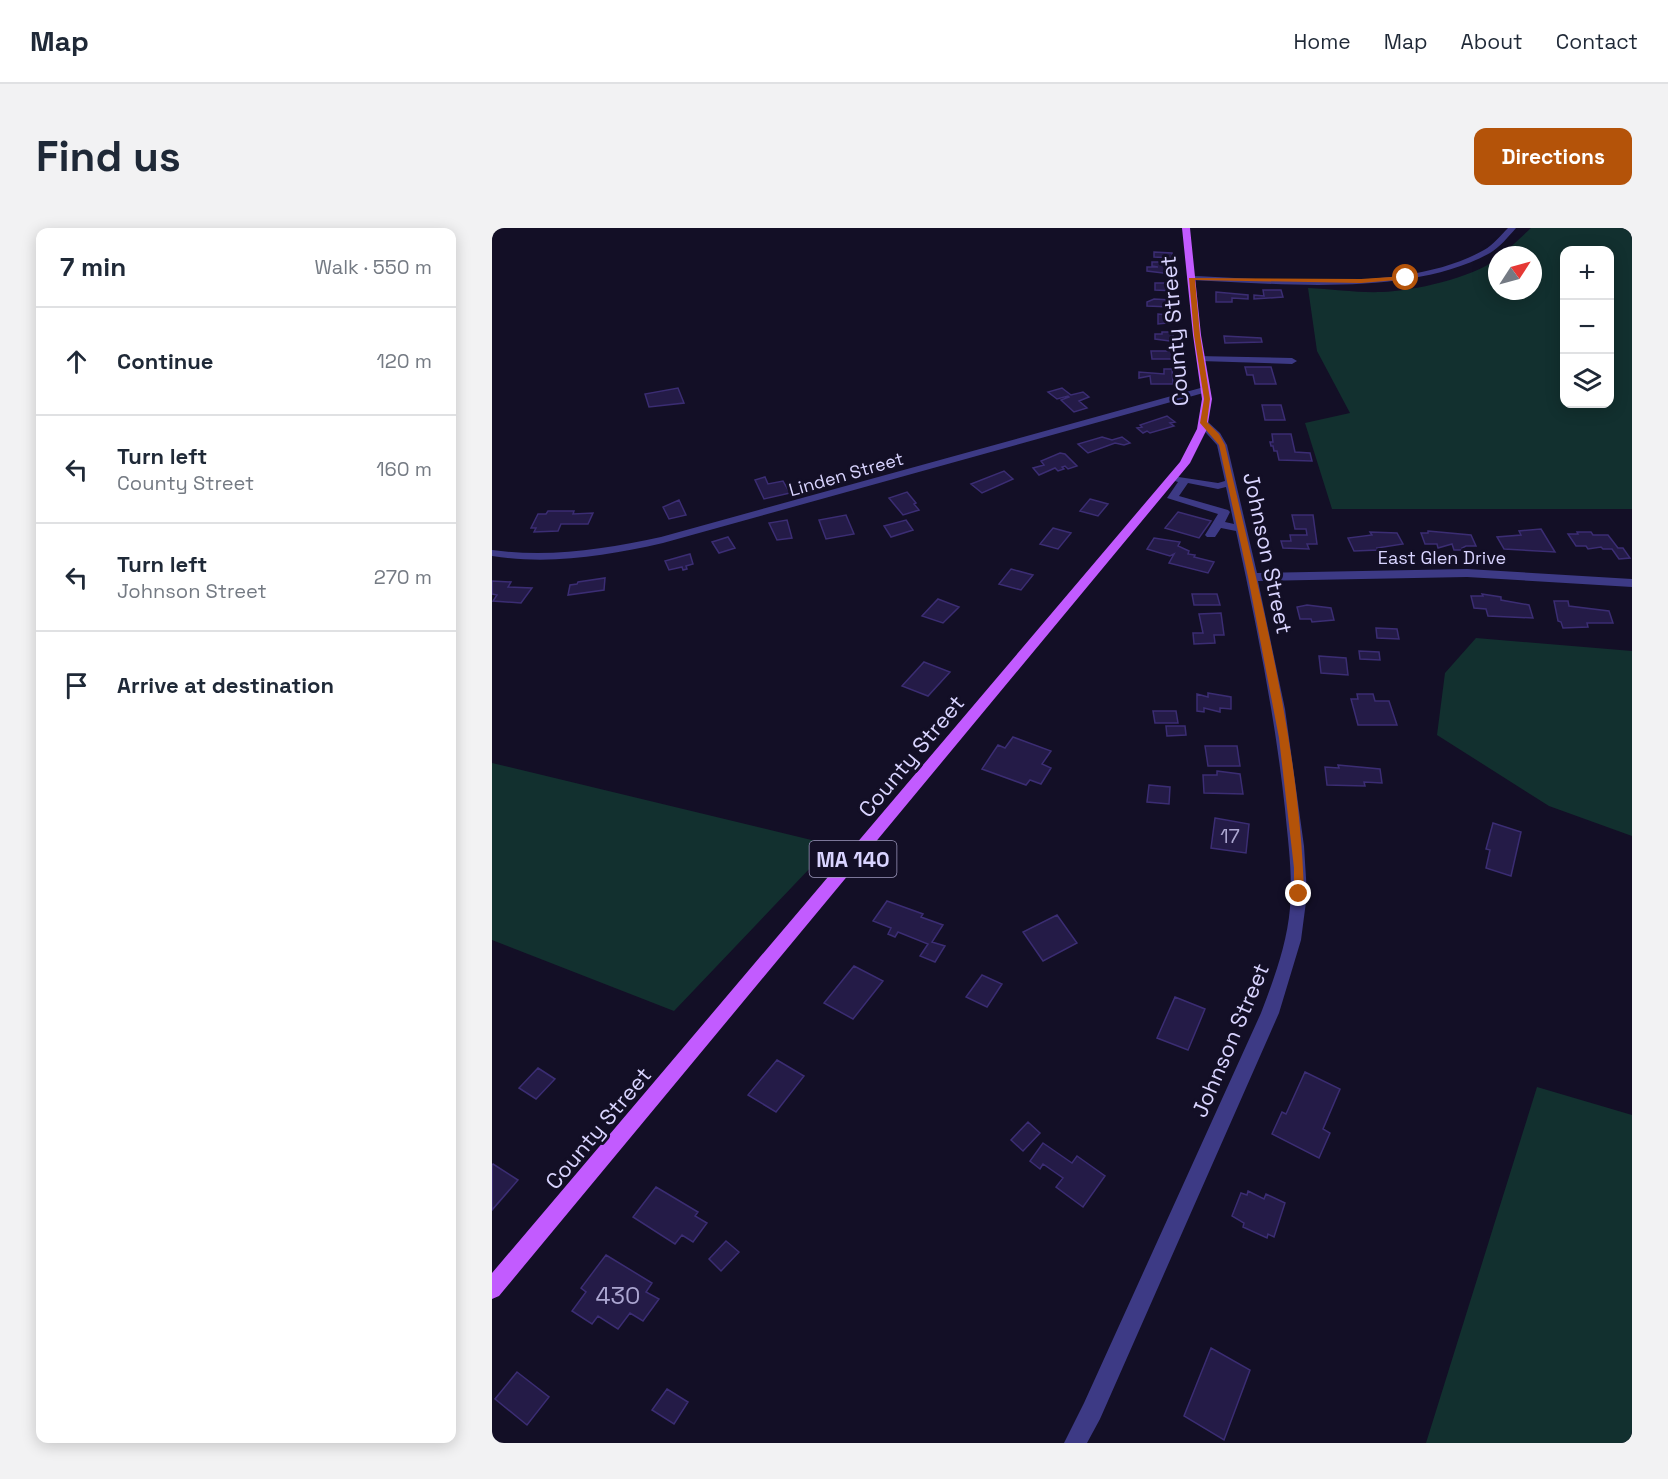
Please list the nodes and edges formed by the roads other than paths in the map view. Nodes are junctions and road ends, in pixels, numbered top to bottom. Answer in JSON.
{"nodes":[{"id":1,"x":1186,"y":228,"type":"edge"},
{"id":2,"x":1512,"y":228,"type":"edge"},
{"id":3,"x":1192,"y":278,"type":"junction"},
{"id":4,"x":1200,"y":358,"type":"junction"},
{"id":5,"x":1292,"y":361,"type":"dead end"},
{"id":6,"x":1204,"y":390,"type":"junction"},
{"id":7,"x":1203,"y":423,"type":"junction"},
{"id":8,"x":1179,"y":479,"type":"junction"},
{"id":9,"x":1225,"y":485,"type":"junction"},
{"id":10,"x":1216,"y":509,"type":"junction"},
{"id":11,"x":1218,"y":524,"type":"junction"},
{"id":12,"x":1241,"y":529,"type":"junction"},
{"id":13,"x":1211,"y":535,"type":"dead end"},
{"id":14,"x":492,"y":553,"type":"edge"},
{"id":15,"x":1251,"y":577,"type":"junction"},
{"id":16,"x":1632,"y":583,"type":"edge"},
{"id":17,"x":492,"y":1289,"type":"edge"},
{"id":18,"x":1076,"y":1443,"type":"edge"}],
"edges":[{"from":1,"to":3,"type":"main road","name":"County Street","number":"MA 140"},
{"from":2,"to":3,"type":"street"},
{"from":3,"to":4,"type":"main road","name":"County Street","number":"MA 140"},
{"from":4,"to":5,"type":"street"},
{"from":4,"to":6,"type":"main road","name":"County Street","number":"MA 140"},
{"from":6,"to":7,"type":"main road","name":"County Street","number":"MA 140"},
{"from":6,"to":14,"type":"street","name":"Linden Street"},
{"from":7,"to":8,"type":"main road","name":"County Street","number":"MA 140"},
{"from":7,"to":9,"type":"street","name":"Johnson Street"},
{"from":8,"to":9,"type":"street"},
{"from":8,"to":10,"type":"street"},
{"from":8,"to":17,"type":"main road","name":"County Street","number":"MA 140"},
{"from":9,"to":10,"type":"street"},
{"from":9,"to":12,"type":"street","name":"Johnson Street"},
{"from":10,"to":11,"type":"street"},
{"from":11,"to":12,"type":"street"},
{"from":11,"to":13,"type":"street"},
{"from":12,"to":15,"type":"street","name":"Johnson Street"},
{"from":15,"to":16,"type":"street","name":"East Glen Drive"},
{"from":15,"to":18,"type":"street","name":"Johnson Street"}]}
